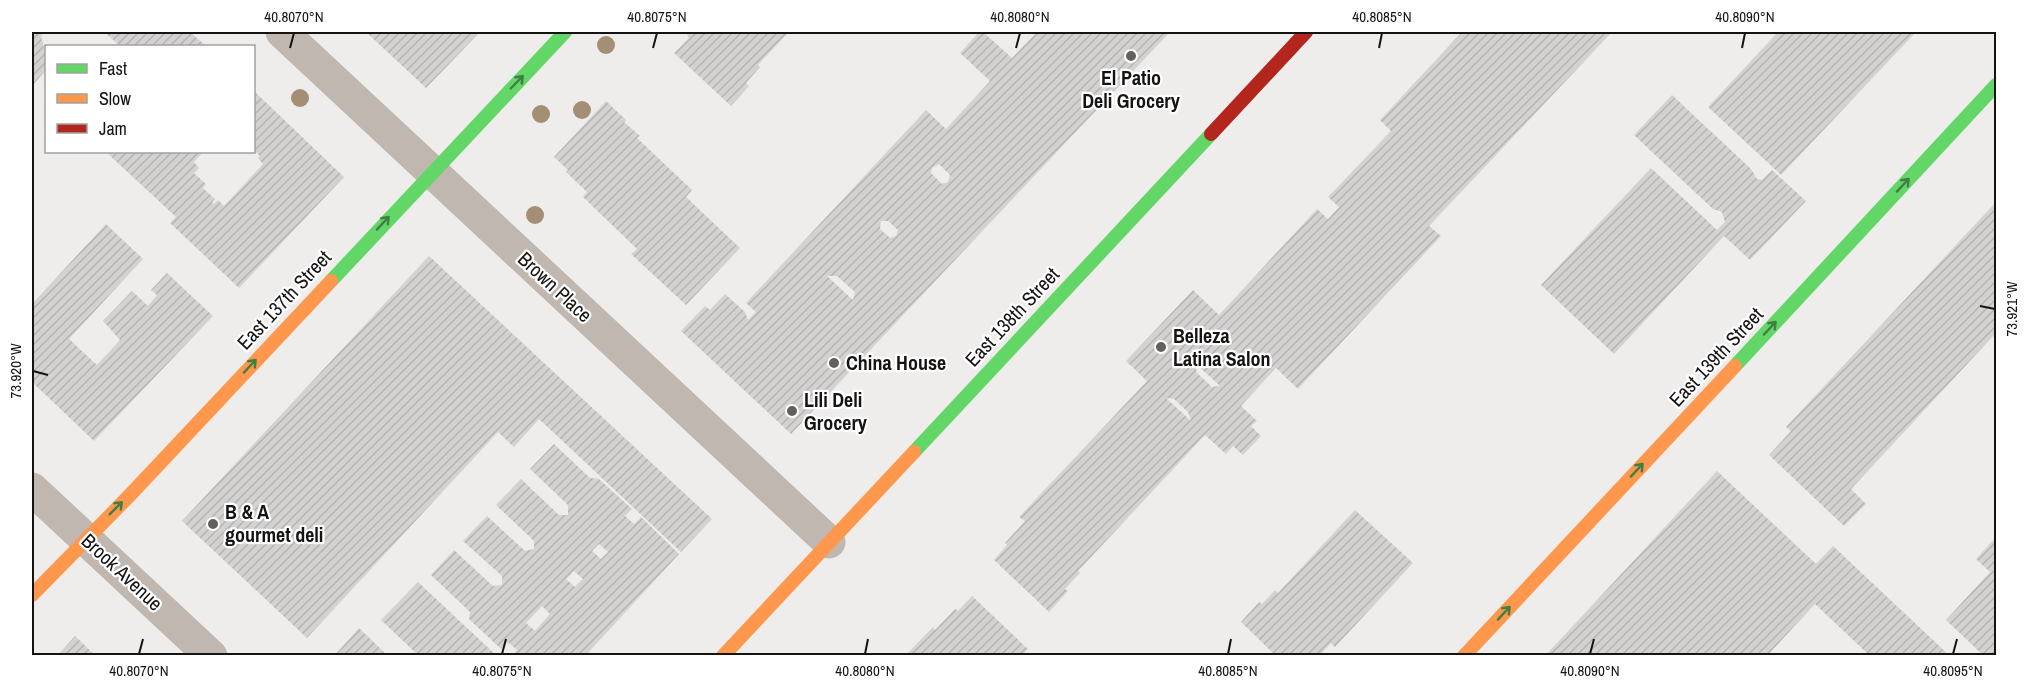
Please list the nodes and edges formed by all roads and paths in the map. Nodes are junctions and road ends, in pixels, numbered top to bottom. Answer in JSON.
{"nodes":[{"id":1,"x":282,"y":32,"type":"edge"},
{"id":2,"x":565,"y":32,"type":"edge"},
{"id":3,"x":1306,"y":32,"type":"edge"},
{"id":4,"x":1996,"y":85,"type":"edge"},
{"id":5,"x":432,"y":171,"type":"junction"},
{"id":6,"x":32,"y":489,"type":"edge"},
{"id":7,"x":86,"y":538,"type":"junction"},
{"id":8,"x":829,"y":542,"type":"junction"},
{"id":9,"x":32,"y":595,"type":"edge"},
{"id":10,"x":211,"y":656,"type":"edge"},
{"id":11,"x":723,"y":656,"type":"edge"},
{"id":12,"x":1464,"y":656,"type":"edge"}],
"edges":[{"from":1,"to":5,"type":"street","name":"Brown Place"},
{"from":5,"to":2,"type":"street","name":"East 137th Street","one_way":true},
{"from":3,"to":8,"type":"street","name":"East 138th Street"},
{"from":12,"to":4,"type":"street","name":"East 139th Street","one_way":true},
{"from":7,"to":5,"type":"street","name":"East 137th Street","one_way":true},
{"from":5,"to":8,"type":"street","name":"Brown Place"},
{"from":6,"to":7,"type":"street","name":"Brook Avenue"},
{"from":7,"to":9,"type":"street","name":"East 137th Street"},
{"from":7,"to":10,"type":"street","name":"Brook Avenue"},
{"from":8,"to":11,"type":"street","name":"East 138th Street"}]}
